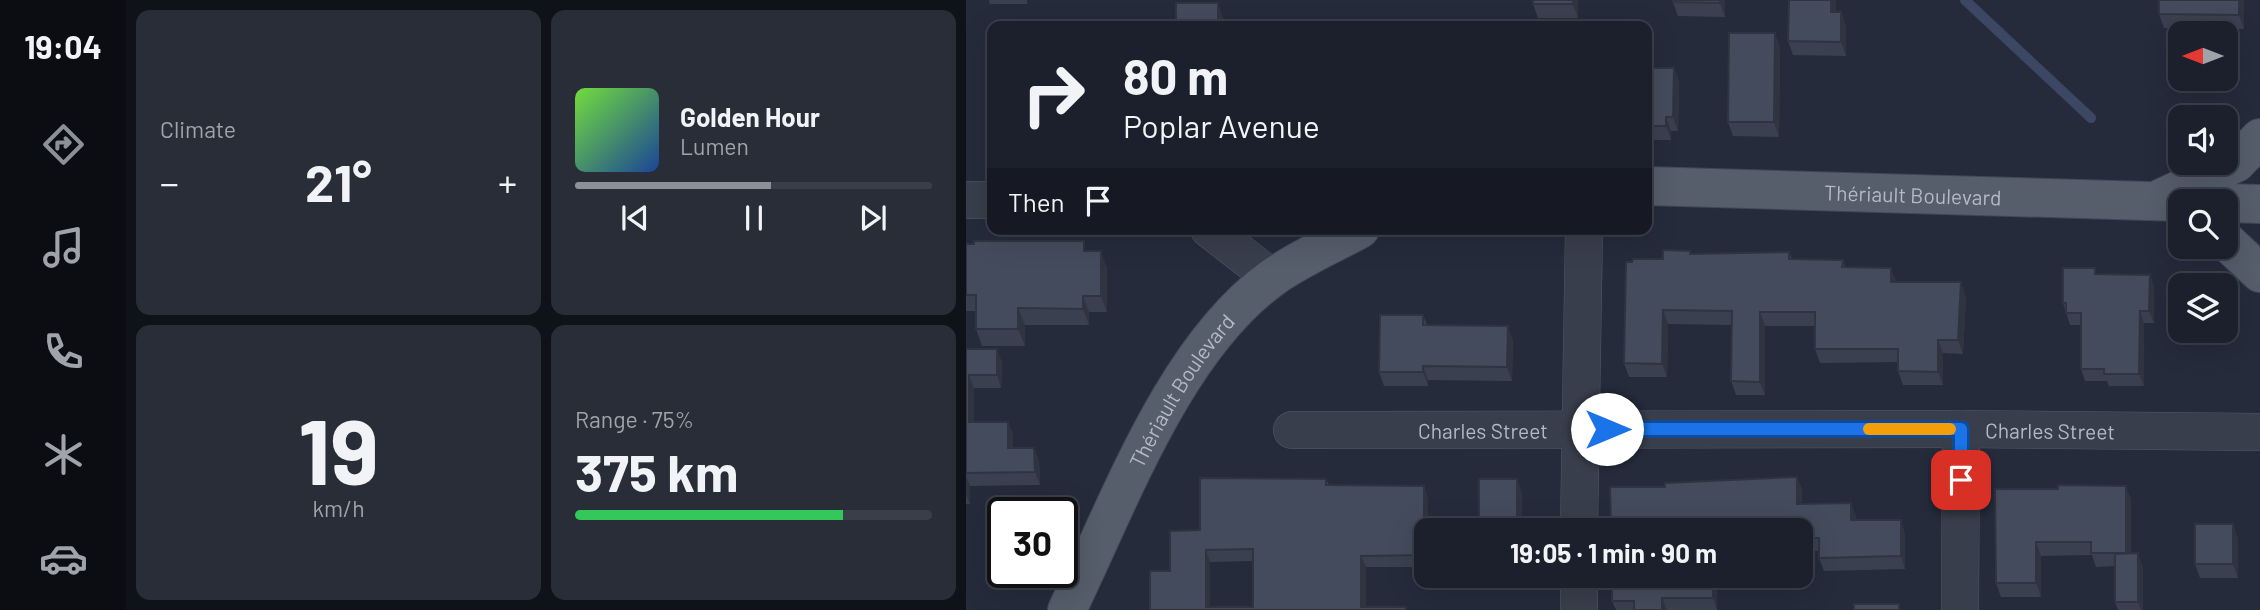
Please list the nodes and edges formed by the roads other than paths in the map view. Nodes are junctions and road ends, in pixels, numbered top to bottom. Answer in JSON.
{"nodes":[{"id":1,"x":2260,"y":138,"type":"edge"},
{"id":2,"x":1652,"y":186,"type":"edge"},
{"id":3,"x":2197,"y":189,"type":"edge"},
{"id":4,"x":966,"y":200,"type":"edge"},
{"id":5,"x":987,"y":200,"type":"edge"},
{"id":6,"x":2238,"y":203,"type":"edge"},
{"id":7,"x":2260,"y":204,"type":"edge"},
{"id":8,"x":2168,"y":206,"type":"edge"},
{"id":9,"x":1217,"y":235,"type":"edge"},
{"id":10,"x":1349,"y":235,"type":"edge"},
{"id":11,"x":1584,"y":235,"type":"edge"},
{"id":12,"x":2238,"y":252,"type":"edge"},
{"id":13,"x":2260,"y":272,"type":"edge"},
{"id":14,"x":1272,"y":278,"type":"junction"},
{"id":15,"x":1580,"y":429,"type":"junction"},
{"id":16,"x":1961,"y":429,"type":"junction"},
{"id":17,"x":1292,"y":430,"type":"dead end"},
{"id":18,"x":2260,"y":432,"type":"edge"},
{"id":19,"x":1579,"y":518,"type":"edge"},
{"id":20,"x":1579,"y":588,"type":"edge"},
{"id":21,"x":1067,"y":610,"type":"edge"},
{"id":22,"x":1579,"y":610,"type":"edge"},
{"id":23,"x":1960,"y":610,"type":"edge"}],
"edges":[{"from":1,"to":3,"type":"main road"},
{"from":2,"to":8,"type":"main road","name":"Thériault Boulevard"},
{"from":4,"to":5,"type":"street"},
{"from":6,"to":7,"type":"main road"},
{"from":9,"to":14,"type":"street"},
{"from":10,"to":14,"type":"main road","name":"Thériault Boulevard"},
{"from":11,"to":15,"type":"street"},
{"from":12,"to":13,"type":"main road"},
{"from":14,"to":21,"type":"main road","name":"Thériault Boulevard"},
{"from":15,"to":16,"type":"street","name":"Charles Street"},
{"from":15,"to":17,"type":"street","name":"Charles Street"},
{"from":15,"to":19,"type":"street"},
{"from":16,"to":18,"type":"street","name":"Charles Street"},
{"from":16,"to":23,"type":"street"},
{"from":20,"to":22,"type":"street"}]}
